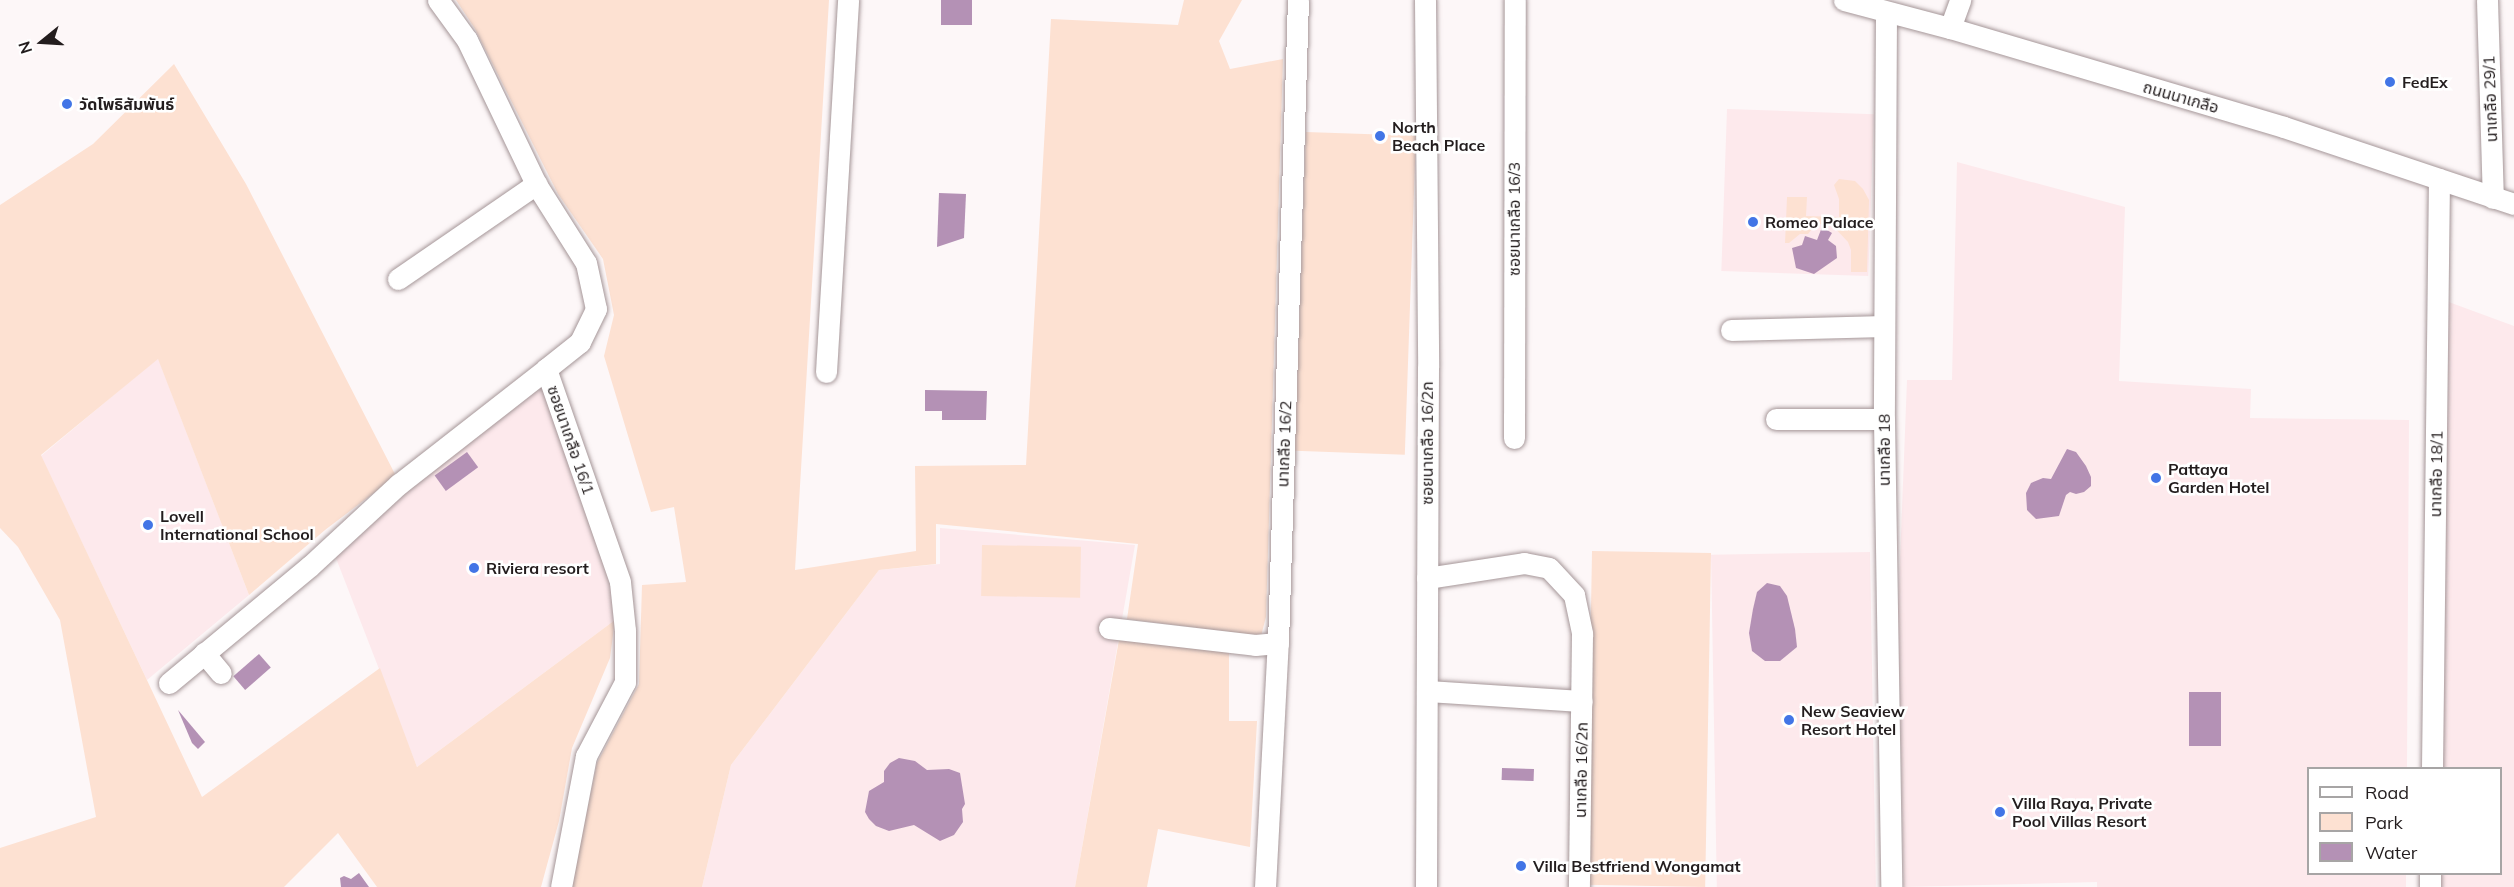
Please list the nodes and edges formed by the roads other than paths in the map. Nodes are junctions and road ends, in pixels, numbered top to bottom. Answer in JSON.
{"nodes":[{"id":1,"x":438,"y":0,"type":"edge"},
{"id":2,"x":848,"y":0,"type":"edge"},
{"id":3,"x":1298,"y":0,"type":"edge"},
{"id":4,"x":1425,"y":0,"type":"edge"},
{"id":5,"x":1515,"y":0,"type":"edge"},
{"id":6,"x":1844,"y":0,"type":"edge"},
{"id":7,"x":1960,"y":0,"type":"edge"},
{"id":8,"x":2487,"y":0,"type":"edge"},
{"id":9,"x":1886,"y":12,"type":"junction"},
{"id":10,"x":1950,"y":28,"type":"junction"},
{"id":11,"x":2439,"y":179,"type":"junction"},
{"id":12,"x":536,"y":184,"type":"junction"},
{"id":13,"x":2493,"y":198,"type":"junction"},
{"id":14,"x":2514,"y":204,"type":"edge"},
{"id":15,"x":398,"y":279,"type":"dead end"},
{"id":16,"x":1884,"y":326,"type":"junction"},
{"id":17,"x":1731,"y":330,"type":"dead end"},
{"id":18,"x":546,"y":369,"type":"junction"},
{"id":19,"x":825,"y":372,"type":"dead end"},
{"id":20,"x":1776,"y":419,"type":"dead end"},
{"id":21,"x":1884,"y":419,"type":"junction"},
{"id":22,"x":1514,"y":438,"type":"dead end"},
{"id":23,"x":1427,"y":578,"type":"junction"},
{"id":24,"x":1109,"y":628,"type":"dead end"},
{"id":25,"x":1278,"y":644,"type":"junction"},
{"id":26,"x":204,"y":653,"type":"junction"},
{"id":27,"x":221,"y":673,"type":"dead end"},
{"id":28,"x":169,"y":683,"type":"dead end"},
{"id":29,"x":1427,"y":691,"type":"junction"},
{"id":30,"x":1582,"y":701,"type":"junction"},
{"id":31,"x":2432,"y":767,"type":"edge"},
{"id":32,"x":561,"y":887,"type":"edge"},
{"id":33,"x":1265,"y":887,"type":"edge"},
{"id":34,"x":1426,"y":887,"type":"edge"},
{"id":35,"x":1579,"y":887,"type":"edge"},
{"id":36,"x":1891,"y":887,"type":"edge"}],
"edges":[{"from":1,"to":12,"type":"street","name":"ซอยนาเกลือ 16/1"},
{"from":2,"to":19,"type":"street"},
{"from":3,"to":25,"type":"street","name":"นาเกลือ 16/2"},
{"from":4,"to":23,"type":"street","name":"ซอยนาเกลือ 16/2ก"},
{"from":5,"to":22,"type":"street","name":"ซอยนาเกลือ 16/3"},
{"from":6,"to":9,"type":"street","name":"ถนนนาเกลือ"},
{"from":7,"to":10,"type":"street"},
{"from":8,"to":13,"type":"street","name":"นาเกลือ 29/1"},
{"from":9,"to":10,"type":"street","name":"ถนนนาเกลือ"},
{"from":9,"to":16,"type":"street","name":"นาเกลือ 18"},
{"from":10,"to":11,"type":"street","name":"ถนนนาเกลือ"},
{"from":11,"to":13,"type":"street","name":"ถนนนาเกลือ"},
{"from":11,"to":31,"type":"street","name":"นาเกลือ 18/1"},
{"from":12,"to":15,"type":"street"},
{"from":12,"to":18,"type":"street","name":"ซอยนาเกลือ 16/1"},
{"from":13,"to":14,"type":"street","name":"ถนนนาเกลือ"},
{"from":16,"to":17,"type":"street"},
{"from":16,"to":21,"type":"street","name":"นาเกลือ 18"},
{"from":18,"to":26,"type":"street"},
{"from":18,"to":32,"type":"street","name":"ซอยนาเกลือ 16/1"},
{"from":20,"to":21,"type":"street"},
{"from":21,"to":36,"type":"street","name":"นาเกลือ 18"},
{"from":23,"to":29,"type":"street","name":"ซอยนาเกลือ 16/2ก"},
{"from":23,"to":30,"type":"street"},
{"from":24,"to":25,"type":"street"},
{"from":25,"to":33,"type":"street","name":"นาเกลือ 16/2"},
{"from":26,"to":27,"type":"street"},
{"from":26,"to":28,"type":"street"},
{"from":29,"to":30,"type":"street","name":"นาเกลือ 16/2ก"},
{"from":29,"to":34,"type":"street","name":"ซอยนาเกลือ 16/2ก"},
{"from":30,"to":35,"type":"street","name":"นาเกลือ 16/2ก"}]}
